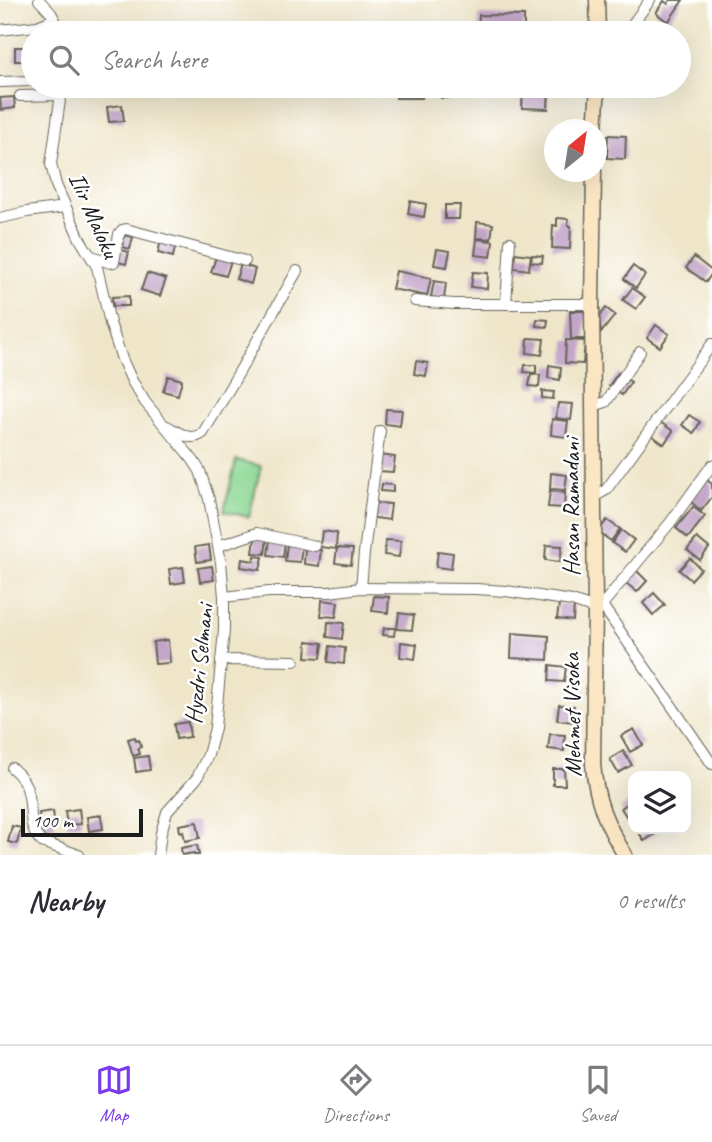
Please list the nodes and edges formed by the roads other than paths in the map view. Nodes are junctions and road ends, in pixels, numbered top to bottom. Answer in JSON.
{"nodes":[{"id":1,"x":39,"y":0,"type":"edge"},
{"id":2,"x":597,"y":0,"type":"edge"},
{"id":3,"x":650,"y":0,"type":"edge"},
{"id":4,"x":54,"y":19,"type":"joint"},
{"id":5,"x":49,"y":21,"type":"edge"},
{"id":6,"x":598,"y":21,"type":"edge"},
{"id":7,"x":635,"y":21,"type":"edge"},
{"id":8,"x":21,"y":28,"type":"edge"},
{"id":9,"x":0,"y":30,"type":"edge"},
{"id":10,"x":21,"y":81,"type":"edge"},
{"id":11,"x":0,"y":82,"type":"edge"},
{"id":12,"x":61,"y":98,"type":"edge"},
{"id":13,"x":597,"y":98,"type":"edge"},
{"id":14,"x":596,"y":119,"type":"edge"},
{"id":15,"x":594,"y":182,"type":"edge"},
{"id":16,"x":65,"y":207,"type":"junction"},
{"id":17,"x":0,"y":218,"type":"edge"},
{"id":18,"x":510,"y":242,"type":"dead end"},
{"id":19,"x":92,"y":256,"type":"junction"},
{"id":20,"x":244,"y":261,"type":"dead end"},
{"id":21,"x":297,"y":271,"type":"dead end"},
{"id":22,"x":415,"y":301,"type":"dead end"},
{"id":23,"x":506,"y":304,"type":"junction"},
{"id":24,"x":592,"y":304,"type":"junction"},
{"id":25,"x":712,"y":344,"type":"edge"},
{"id":26,"x":640,"y":352,"type":"dead end"},
{"id":27,"x":593,"y":405,"type":"junction"},
{"id":28,"x":161,"y":423,"type":"junction"},
{"id":29,"x":380,"y":431,"type":"dead end"},
{"id":30,"x":712,"y":465,"type":"edge"},
{"id":31,"x":594,"y":497,"type":"junction"},
{"id":32,"x":218,"y":546,"type":"junction"},
{"id":33,"x":315,"y":546,"type":"dead end"},
{"id":34,"x":361,"y":589,"type":"junction"},
{"id":35,"x":223,"y":597,"type":"junction"},
{"id":36,"x":598,"y":607,"type":"junction"},
{"id":37,"x":221,"y":660,"type":"junction"},
{"id":38,"x":295,"y":661,"type":"dead end"},
{"id":39,"x":712,"y":764,"type":"edge"},
{"id":40,"x":12,"y":768,"type":"dead end"},
{"id":41,"x":157,"y":853,"type":"edge"},
{"id":42,"x":79,"y":855,"type":"edge"},
{"id":43,"x":625,"y":855,"type":"edge"}],
"edges":[{"from":1,"to":4,"type":"street"},
{"from":2,"to":6,"type":"main road"},
{"from":3,"to":7,"type":"street"},
{"from":4,"to":5,"type":"street"},
{"from":8,"to":9,"type":"street"},
{"from":10,"to":11,"type":"street"},
{"from":12,"to":16,"type":"street","name":"Ilir Maloku"},
{"from":13,"to":14,"type":"main road"},
{"from":15,"to":24,"type":"main road","name":"Hasan Ramadani"},
{"from":16,"to":17,"type":"street"},
{"from":16,"to":19,"type":"street","name":"Ilir Maloku"},
{"from":18,"to":23,"type":"street"},
{"from":19,"to":20,"type":"street"},
{"from":19,"to":28,"type":"street","name":"Ilir Maloku"},
{"from":21,"to":28,"type":"street","name":"Ilir Maloku"},
{"from":22,"to":23,"type":"street"},
{"from":23,"to":24,"type":"street"},
{"from":24,"to":27,"type":"main road","name":"Hasan Ramadani"},
{"from":25,"to":31,"type":"street"},
{"from":26,"to":27,"type":"street","name":"Hasan Ramadani"},
{"from":27,"to":31,"type":"main road","name":"Hasan Ramadani"},
{"from":28,"to":32,"type":"street","name":"Ilir Maloku"},
{"from":29,"to":34,"type":"street"},
{"from":30,"to":36,"type":"street"},
{"from":31,"to":36,"type":"main road","name":"Hasan Ramadani"},
{"from":32,"to":33,"type":"street"},
{"from":32,"to":35,"type":"street","name":"Ilir Maloku"},
{"from":34,"to":35,"type":"street","name":"Hyzdri Selmani"},
{"from":34,"to":36,"type":"street","name":"Hyzdri Selmani"},
{"from":35,"to":37,"type":"street","name":"Hyzdri Selmani"},
{"from":36,"to":39,"type":"street"},
{"from":36,"to":43,"type":"main road","name":"Mehmet Visoka"},
{"from":37,"to":38,"type":"street"},
{"from":37,"to":41,"type":"street","name":"Hyzdri Selmani"},
{"from":40,"to":42,"type":"street"}]}
